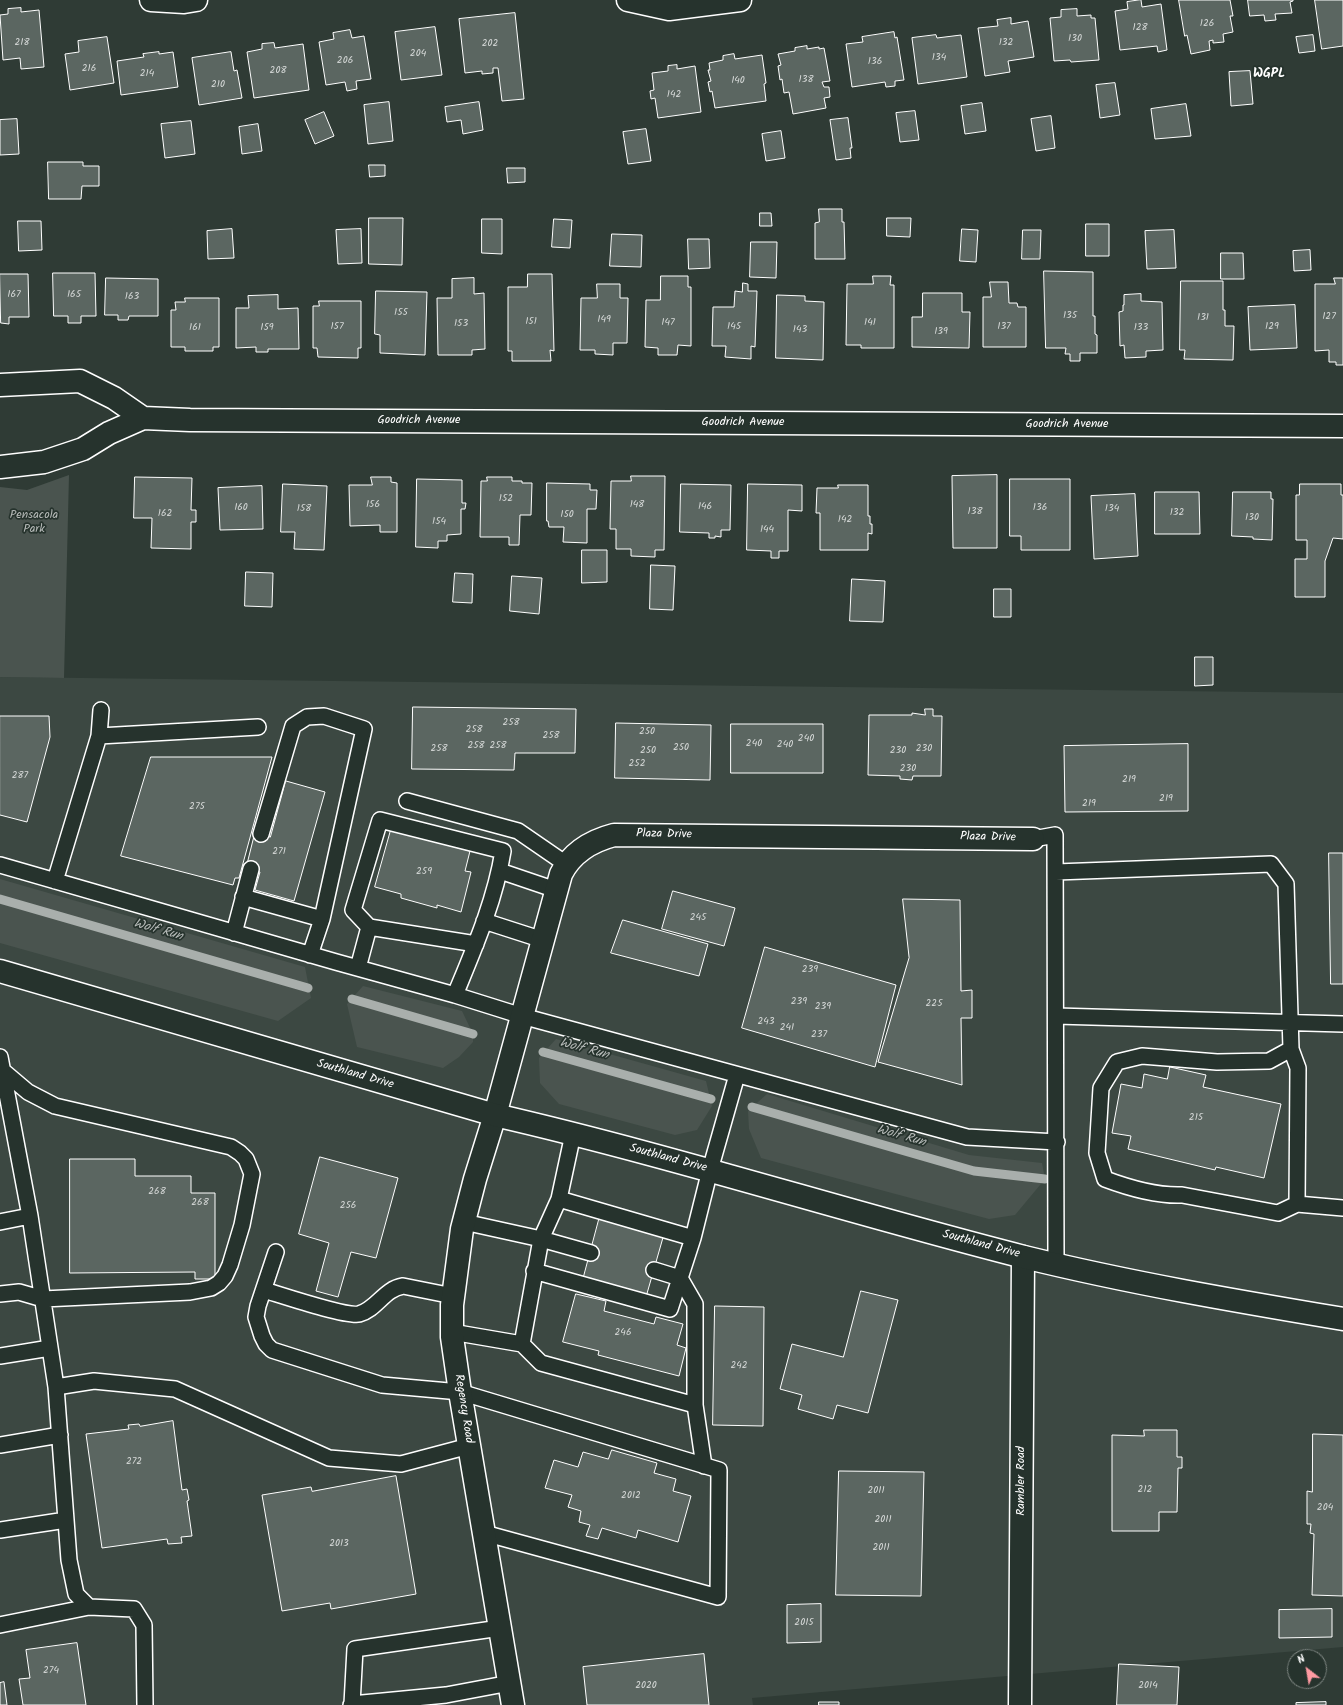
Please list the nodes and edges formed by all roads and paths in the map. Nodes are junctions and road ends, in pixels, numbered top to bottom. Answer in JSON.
{"nodes":[{"id":1,"x":151,"y":0,"type":"edge"},
{"id":2,"x":196,"y":0,"type":"edge"},
{"id":3,"x":628,"y":0,"type":"edge"},
{"id":4,"x":740,"y":0,"type":"edge"},
{"id":5,"x":0,"y":386,"type":"edge"},
{"id":6,"x":143,"y":418,"type":"junction"},
{"id":7,"x":1343,"y":426,"type":"edge"},
{"id":8,"x":0,"y":467,"type":"edge"},
{"id":9,"x":101,"y":710,"type":"dead end"},
{"id":10,"x":258,"y":727,"type":"dead end"},
{"id":11,"x":99,"y":736,"type":"junction"},
{"id":12,"x":407,"y":801,"type":"dead end"},
{"id":13,"x":261,"y":834,"type":"dead end"},
{"id":14,"x":1033,"y":839,"type":"joint"},
{"id":15,"x":566,"y":864,"type":"junction"},
{"id":16,"x":0,"y":865,"type":"edge"},
{"id":17,"x":251,"y":869,"type":"dead end"},
{"id":18,"x":500,"y":871,"type":"junction"},
{"id":19,"x":1056,"y":872,"type":"junction"},
{"id":20,"x":55,"y":881,"type":"junction"},
{"id":21,"x":556,"y":890,"type":"junction"},
{"id":22,"x":243,"y":897,"type":"junction"},
{"id":23,"x":322,"y":919,"type":"junction"},
{"id":24,"x":484,"y":921,"type":"junction"},
{"id":25,"x":369,"y":927,"type":"junction"},
{"id":26,"x":234,"y":933,"type":"junction"},
{"id":27,"x":543,"y":940,"type":"junction"},
{"id":28,"x":476,"y":944,"type":"junction"},
{"id":29,"x":310,"y":955,"type":"junction"},
{"id":30,"x":358,"y":968,"type":"junction"},
{"id":31,"x":0,"y":971,"type":"edge"},
{"id":32,"x":455,"y":995,"type":"junction"},
{"id":33,"x":522,"y":1016,"type":"junction"},
{"id":34,"x":1056,"y":1016,"type":"junction"},
{"id":35,"x":1290,"y":1023,"type":"junction"},
{"id":36,"x":1343,"y":1024,"type":"edge"},
{"id":37,"x":1291,"y":1049,"type":"junction"},
{"id":38,"x":1,"y":1063,"type":"edge"},
{"id":39,"x":737,"y":1075,"type":"junction"},
{"id":40,"x":495,"y":1115,"type":"junction"},
{"id":41,"x":573,"y":1134,"type":"junction"},
{"id":42,"x":1057,"y":1142,"type":"junction"},
{"id":43,"x":710,"y":1170,"type":"junction"},
{"id":44,"x":559,"y":1198,"type":"junction"},
{"id":45,"x":1296,"y":1204,"type":"junction"},
{"id":46,"x":1343,"y":1208,"type":"edge"},
{"id":47,"x":30,"y":1216,"type":"junction"},
{"id":48,"x":0,"y":1222,"type":"edge"},
{"id":49,"x":464,"y":1222,"type":"junction"},
{"id":50,"x":693,"y":1238,"type":"junction"},
{"id":51,"x":541,"y":1240,"type":"junction"},
{"id":52,"x":276,"y":1252,"type":"dead end"},
{"id":53,"x":590,"y":1253,"type":"dead end"},
{"id":54,"x":1023,"y":1257,"type":"junction"},
{"id":55,"x":1056,"y":1264,"type":"junction"},
{"id":56,"x":654,"y":1270,"type":"dead end"},
{"id":57,"x":534,"y":1271,"type":"junction"},
{"id":58,"x":680,"y":1278,"type":"junction"},
{"id":59,"x":264,"y":1290,"type":"junction"},
{"id":60,"x":0,"y":1294,"type":"edge"},
{"id":61,"x":453,"y":1296,"type":"junction"},
{"id":62,"x":43,"y":1299,"type":"junction"},
{"id":63,"x":1343,"y":1319,"type":"edge"},
{"id":64,"x":452,"y":1332,"type":"junction"},
{"id":65,"x":522,"y":1344,"type":"junction"},
{"id":66,"x":50,"y":1348,"type":"junction"},
{"id":67,"x":0,"y":1356,"type":"edge"},
{"id":68,"x":56,"y":1387,"type":"junction"},
{"id":69,"x":460,"y":1392,"type":"junction"},
{"id":70,"x":695,"y":1406,"type":"junction"},
{"id":71,"x":60,"y":1435,"type":"junction"},
{"id":72,"x":0,"y":1445,"type":"edge"},
{"id":73,"x":469,"y":1446,"type":"junction"},
{"id":74,"x":704,"y":1466,"type":"junction"},
{"id":75,"x":66,"y":1520,"type":"junction"},
{"id":76,"x":0,"y":1530,"type":"edge"},
{"id":77,"x":484,"y":1533,"type":"junction"},
{"id":78,"x":89,"y":1606,"type":"junction"},
{"id":79,"x":0,"y":1625,"type":"edge"},
{"id":80,"x":500,"y":1628,"type":"junction"},
{"id":81,"x":510,"y":1683,"type":"junction"},
{"id":82,"x":351,"y":1704,"type":"edge"},
{"id":83,"x":145,"y":1705,"type":"edge"},
{"id":84,"x":514,"y":1705,"type":"edge"},
{"id":85,"x":1020,"y":1705,"type":"edge"}],
"edges":[{"from":1,"to":2,"type":"street"},
{"from":3,"to":4,"type":"street"},
{"from":5,"to":6,"type":"street"},
{"from":6,"to":7,"type":"street","name":"Goodrich Avenue"},
{"from":6,"to":8,"type":"street","name":"Goodrich Avenue"},
{"from":9,"to":11,"type":"lane"},
{"from":10,"to":11,"type":"lane"},
{"from":11,"to":20,"type":"lane"},
{"from":12,"to":15,"type":"lane"},
{"from":13,"to":23,"type":"lane"},
{"from":14,"to":15,"type":"street","name":"Plaza Drive"},
{"from":14,"to":19,"type":"lane"},
{"from":15,"to":21,"type":"street","name":"Plaza Drive"},
{"from":16,"to":20,"type":"lane"},
{"from":17,"to":22,"type":"lane"},
{"from":18,"to":21,"type":"lane"},
{"from":18,"to":24,"type":"lane"},
{"from":18,"to":25,"type":"lane"},
{"from":19,"to":34,"type":"lane"},
{"from":19,"to":35,"type":"lane"},
{"from":20,"to":26,"type":"lane"},
{"from":21,"to":27,"type":"street","name":"Plaza Drive"},
{"from":22,"to":23,"type":"lane"},
{"from":22,"to":26,"type":"lane"},
{"from":23,"to":29,"type":"lane"},
{"from":24,"to":27,"type":"lane"},
{"from":24,"to":28,"type":"lane"},
{"from":25,"to":28,"type":"lane"},
{"from":25,"to":30,"type":"lane"},
{"from":26,"to":29,"type":"lane"},
{"from":27,"to":33,"type":"street","name":"Plaza Drive"},
{"from":28,"to":32,"type":"lane"},
{"from":29,"to":30,"type":"lane"},
{"from":30,"to":32,"type":"lane"},
{"from":31,"to":40,"type":"street","name":"Southland Drive"},
{"from":32,"to":33,"type":"lane"},
{"from":33,"to":39,"type":"lane"},
{"from":33,"to":40,"type":"street","name":"Plaza Drive"},
{"from":34,"to":35,"type":"lane"},
{"from":34,"to":42,"type":"lane"},
{"from":35,"to":36,"type":"lane"},
{"from":35,"to":37,"type":"lane"},
{"from":37,"to":45,"type":"lane"},
{"from":37,"to":45,"type":"lane"},
{"from":38,"to":47,"type":"lane"},
{"from":38,"to":62,"type":"lane"},
{"from":39,"to":42,"type":"lane"},
{"from":39,"to":43,"type":"lane"},
{"from":40,"to":41,"type":"street","name":"Southland Drive"},
{"from":40,"to":49,"type":"street","name":"Regency Road"},
{"from":41,"to":43,"type":"street","name":"Southland Drive"},
{"from":41,"to":44,"type":"lane"},
{"from":42,"to":55,"type":"lane"},
{"from":43,"to":50,"type":"lane"},
{"from":43,"to":54,"type":"street","name":"Southland Drive"},
{"from":44,"to":50,"type":"lane"},
{"from":44,"to":51,"type":"lane"},
{"from":45,"to":46,"type":"lane"},
{"from":47,"to":48,"type":"lane"},
{"from":47,"to":62,"type":"lane"},
{"from":49,"to":51,"type":"lane"},
{"from":49,"to":61,"type":"street","name":"Regency Road"},
{"from":50,"to":58,"type":"lane"},
{"from":51,"to":53,"type":"lane"},
{"from":51,"to":57,"type":"lane"},
{"from":52,"to":59,"type":"lane"},
{"from":54,"to":55,"type":"street","name":"Southland Drive"},
{"from":54,"to":85,"type":"street","name":"Rambler Road"},
{"from":55,"to":63,"type":"street","name":"Southland Drive"},
{"from":56,"to":58,"type":"lane"},
{"from":57,"to":58,"type":"lane"},
{"from":57,"to":65,"type":"lane"},
{"from":58,"to":70,"type":"lane"},
{"from":59,"to":61,"type":"lane"},
{"from":59,"to":69,"type":"lane"},
{"from":60,"to":62,"type":"lane"},
{"from":61,"to":64,"type":"street","name":"Regency Road"},
{"from":62,"to":66,"type":"lane"},
{"from":64,"to":65,"type":"lane"},
{"from":64,"to":69,"type":"street","name":"Regency Road"},
{"from":65,"to":70,"type":"lane"},
{"from":66,"to":67,"type":"lane"},
{"from":66,"to":68,"type":"lane"},
{"from":68,"to":71,"type":"lane"},
{"from":68,"to":73,"type":"lane"},
{"from":69,"to":73,"type":"street","name":"Regency Road"},
{"from":69,"to":74,"type":"lane"},
{"from":70,"to":74,"type":"lane"},
{"from":71,"to":72,"type":"lane"},
{"from":71,"to":75,"type":"lane"},
{"from":73,"to":77,"type":"street","name":"Regency Road"},
{"from":74,"to":77,"type":"lane"},
{"from":75,"to":76,"type":"lane"},
{"from":75,"to":78,"type":"lane"},
{"from":77,"to":80,"type":"street","name":"Regency Road"},
{"from":78,"to":79,"type":"lane"},
{"from":78,"to":83,"type":"lane"},
{"from":80,"to":81,"type":"street","name":"Regency Road"},
{"from":80,"to":82,"type":"lane"},
{"from":81,"to":82,"type":"lane"},
{"from":81,"to":84,"type":"street","name":"Regency Road"}]}
